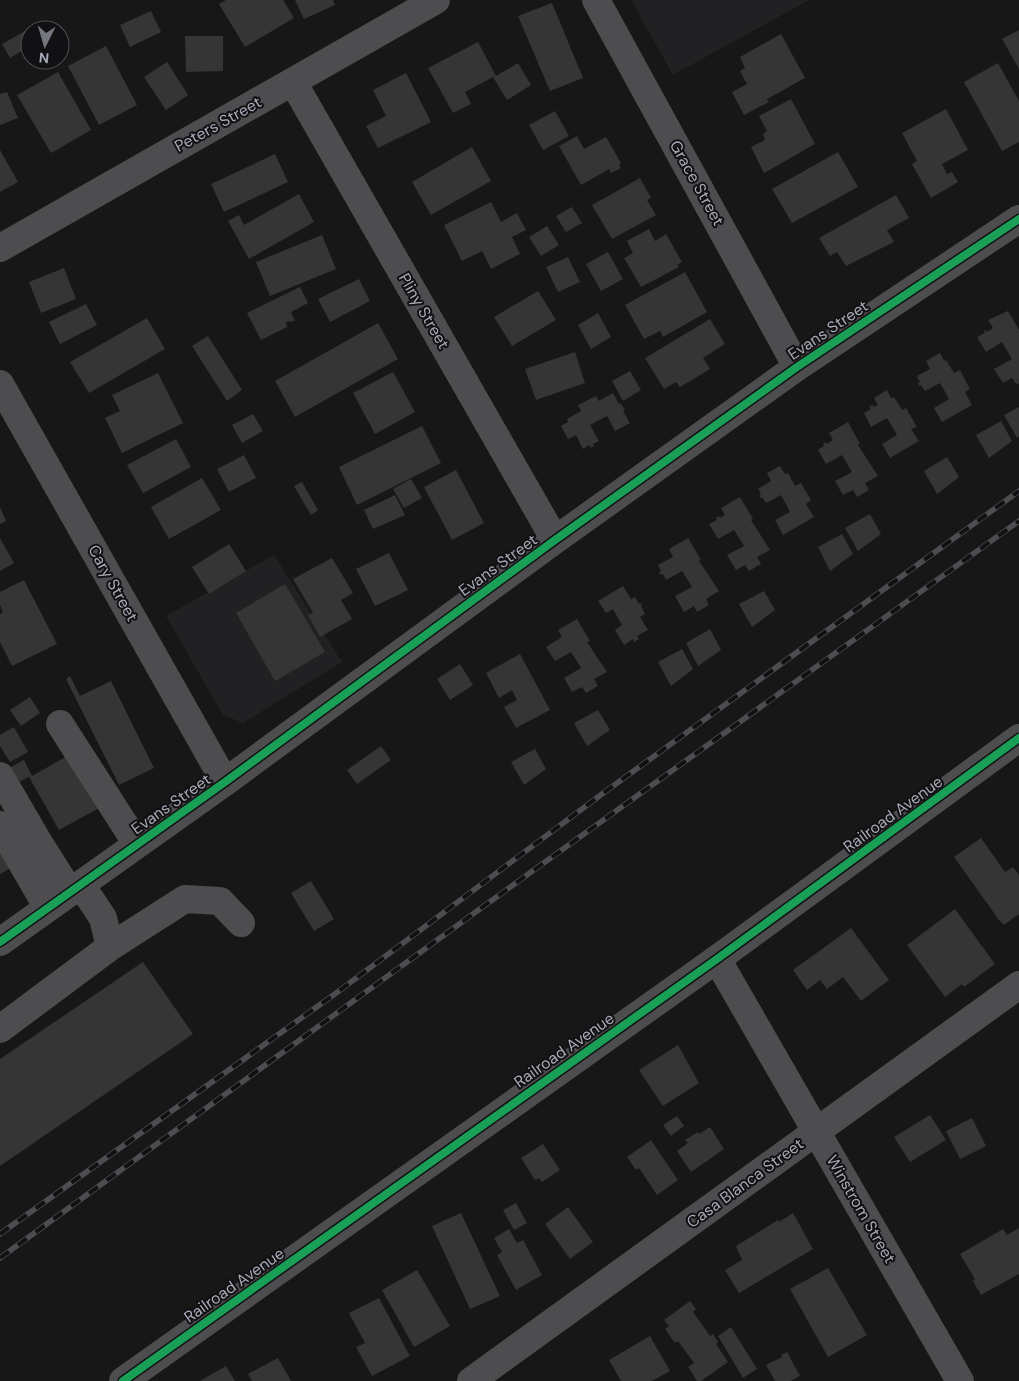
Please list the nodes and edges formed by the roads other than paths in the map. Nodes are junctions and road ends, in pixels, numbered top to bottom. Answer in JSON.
{"nodes":[{"id":1,"x":436,"y":0,"type":"edge"},
{"id":2,"x":596,"y":0,"type":"edge"},
{"id":3,"x":293,"y":82,"type":"junction"},
{"id":4,"x":1019,"y":219,"type":"edge"},
{"id":5,"x":0,"y":248,"type":"edge"},
{"id":6,"x":797,"y":367,"type":"junction"},
{"id":7,"x":0,"y":384,"type":"edge"},
{"id":8,"x":556,"y":540,"type":"junction"},
{"id":9,"x":60,"y":724,"type":"dead end"},
{"id":10,"x":1019,"y":738,"type":"edge"},
{"id":11,"x":0,"y":776,"type":"edge"},
{"id":12,"x":225,"y":782,"type":"junction"},
{"id":13,"x":0,"y":825,"type":"edge"},
{"id":14,"x":137,"y":844,"type":"junction"},
{"id":15,"x":76,"y":888,"type":"junction"},
{"id":16,"x":48,"y":908,"type":"junction"},
{"id":17,"x":242,"y":923,"type":"dead end"},
{"id":18,"x":0,"y":942,"type":"edge"},
{"id":19,"x":110,"y":947,"type":"junction"},
{"id":20,"x":717,"y":959,"type":"junction"},
{"id":21,"x":1019,"y":986,"type":"edge"},
{"id":22,"x":0,"y":1029,"type":"edge"},
{"id":23,"x":817,"y":1131,"type":"junction"},
{"id":24,"x":122,"y":1381,"type":"edge"},
{"id":25,"x":471,"y":1381,"type":"edge"},
{"id":26,"x":960,"y":1381,"type":"edge"}],
"edges":[{"from":1,"to":3,"type":"street","name":"Peters Street"},
{"from":2,"to":6,"type":"street","name":"Grace Street"},
{"from":3,"to":5,"type":"street","name":"Peters Street"},
{"from":3,"to":8,"type":"street","name":"Pliny Street"},
{"from":4,"to":6,"type":"street","name":"Evans Street"},
{"from":6,"to":8,"type":"street","name":"Evans Street"},
{"from":7,"to":12,"type":"street","name":"Cary Street"},
{"from":8,"to":12,"type":"street","name":"Evans Street"},
{"from":9,"to":14,"type":"street"},
{"from":10,"to":20,"type":"street","name":"Railroad Avenue"},
{"from":11,"to":15,"type":"street"},
{"from":12,"to":14,"type":"street","name":"Evans Street"},
{"from":13,"to":16,"type":"street"},
{"from":14,"to":15,"type":"street","name":"Evans Street"},
{"from":15,"to":16,"type":"street","name":"Evans Street"},
{"from":15,"to":19,"type":"street"},
{"from":16,"to":18,"type":"street","name":"Evans Street"},
{"from":17,"to":19,"type":"street"},
{"from":19,"to":22,"type":"street"},
{"from":20,"to":23,"type":"street","name":"Winstrom Street"},
{"from":20,"to":24,"type":"street","name":"Railroad Avenue"},
{"from":21,"to":23,"type":"street","name":"Casa Blanca Street"},
{"from":23,"to":25,"type":"street","name":"Casa Blanca Street"},
{"from":23,"to":26,"type":"street","name":"Winstrom Street"}]}
